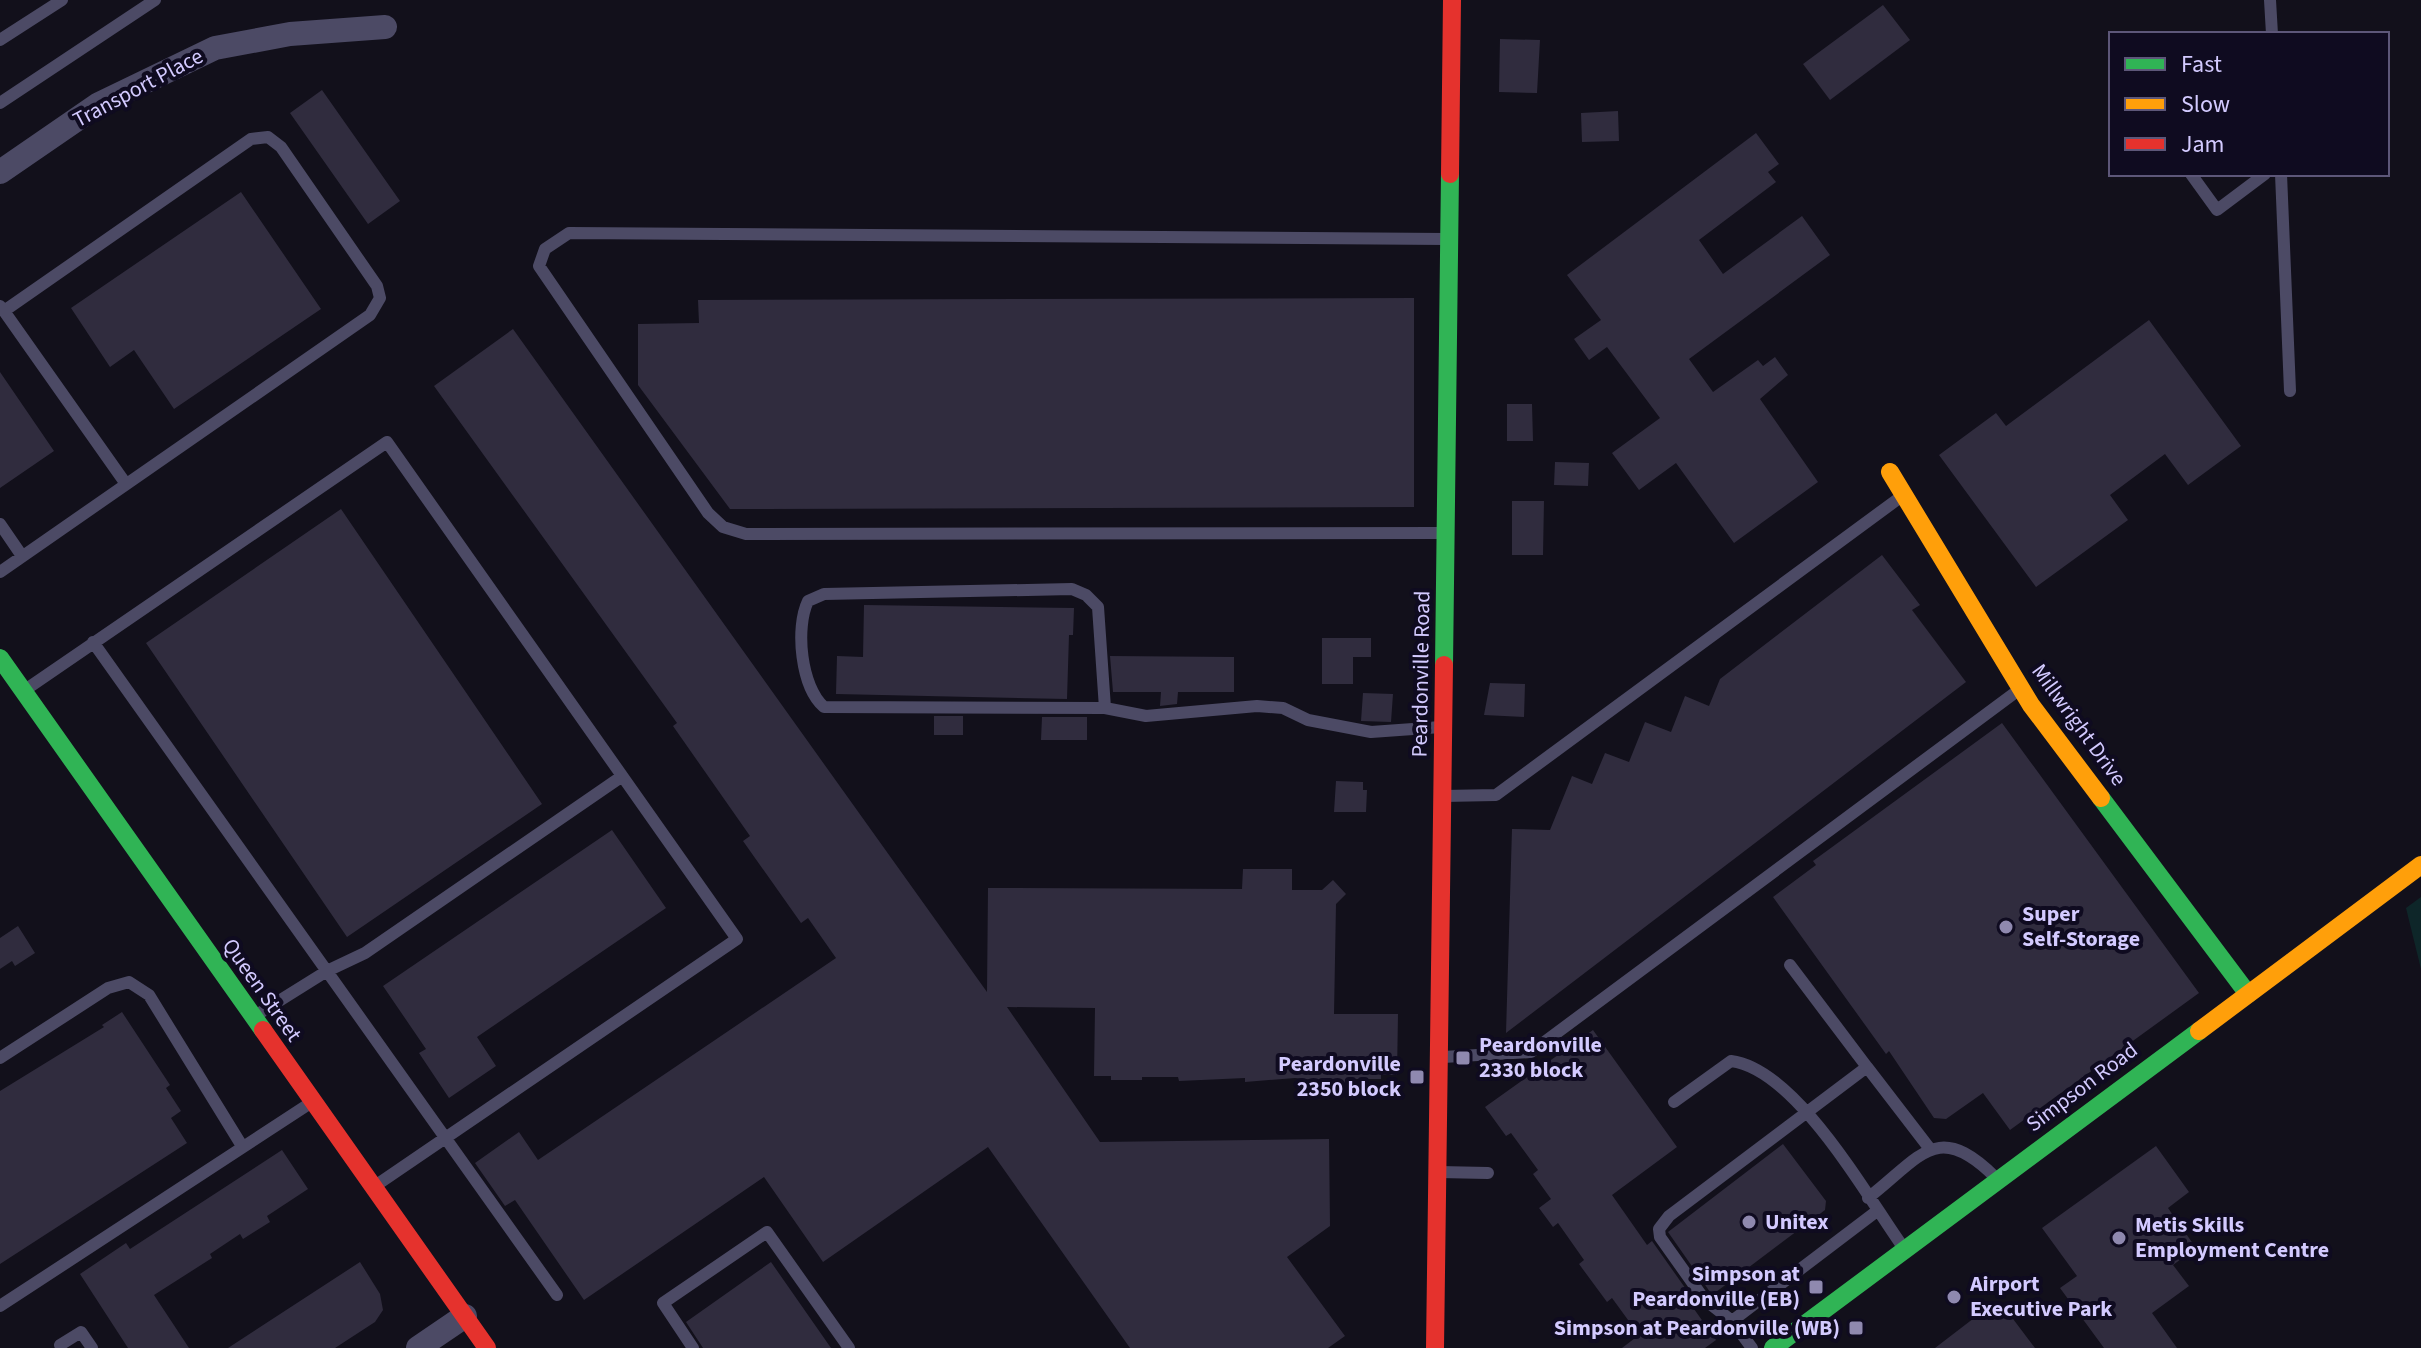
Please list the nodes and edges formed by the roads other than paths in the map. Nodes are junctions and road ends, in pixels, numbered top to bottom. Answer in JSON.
{"nodes":[{"id":1,"x":62,"y":0,"type":"edge"},
{"id":2,"x":155,"y":0,"type":"edge"},
{"id":3,"x":1452,"y":0,"type":"edge"},
{"id":4,"x":2270,"y":0,"type":"edge"},
{"id":5,"x":385,"y":27,"type":"dead end"},
{"id":6,"x":2272,"y":32,"type":"edge"},
{"id":7,"x":0,"y":40,"type":"edge"},
{"id":8,"x":0,"y":103,"type":"edge"},
{"id":9,"x":0,"y":172,"type":"edge"},
{"id":10,"x":2192,"y":176,"type":"edge"},
{"id":11,"x":2262,"y":176,"type":"edge"},
{"id":12,"x":2281,"y":176,"type":"edge"},
{"id":13,"x":1449,"y":239,"type":"junction"},
{"id":14,"x":2,"y":309,"type":"edge"},
{"id":15,"x":2290,"y":391,"type":"dead end"},
{"id":16,"x":1890,"y":472,"type":"dead end"},
{"id":17,"x":126,"y":484,"type":"junction"},
{"id":18,"x":1904,"y":495,"type":"junction"},
{"id":19,"x":0,"y":524,"type":"edge"},
{"id":20,"x":1447,"y":533,"type":"junction"},
{"id":21,"x":22,"y":556,"type":"junction"},
{"id":22,"x":0,"y":572,"type":"edge"},
{"id":23,"x":93,"y":642,"type":"junction"},
{"id":24,"x":0,"y":658,"type":"edge"},
{"id":25,"x":2021,"y":688,"type":"junction"},
{"id":26,"x":23,"y":692,"type":"junction"},
{"id":27,"x":1105,"y":708,"type":"junction"},
{"id":28,"x":1445,"y":726,"type":"junction"},
{"id":29,"x":621,"y":777,"type":"junction"},
{"id":30,"x":1443,"y":796,"type":"junction"},
{"id":31,"x":2421,"y":865,"type":"edge"},
{"id":32,"x":1790,"y":965,"type":"dead end"},
{"id":33,"x":327,"y":971,"type":"junction"},
{"id":34,"x":2248,"y":994,"type":"junction"},
{"id":35,"x":252,"y":1017,"type":"junction"},
{"id":36,"x":1439,"y":1057,"type":"junction"},
{"id":37,"x":0,"y":1058,"type":"edge"},
{"id":38,"x":1867,"y":1067,"type":"junction"},
{"id":39,"x":312,"y":1102,"type":"junction"},
{"id":40,"x":1674,"y":1102,"type":"dead end"},
{"id":41,"x":1808,"y":1113,"type":"junction"},
{"id":42,"x":446,"y":1138,"type":"junction"},
{"id":43,"x":242,"y":1146,"type":"junction"},
{"id":44,"x":1930,"y":1149,"type":"junction"},
{"id":45,"x":1438,"y":1172,"type":"junction"},
{"id":46,"x":1488,"y":1173,"type":"dead end"},
{"id":47,"x":1998,"y":1180,"type":"junction"},
{"id":48,"x":372,"y":1187,"type":"junction"},
{"id":49,"x":1868,"y":1198,"type":"junction"},
{"id":50,"x":1877,"y":1211,"type":"junction"},
{"id":51,"x":1905,"y":1250,"type":"junction"},
{"id":52,"x":557,"y":1295,"type":"dead end"},
{"id":53,"x":0,"y":1306,"type":"edge"},
{"id":54,"x":465,"y":1316,"type":"junction"},
{"id":55,"x":1732,"y":1321,"type":"junction"},
{"id":56,"x":62,"y":1348,"type":"edge"},
{"id":57,"x":92,"y":1348,"type":"edge"},
{"id":58,"x":418,"y":1348,"type":"edge"},
{"id":59,"x":487,"y":1348,"type":"edge"},
{"id":60,"x":693,"y":1348,"type":"edge"},
{"id":61,"x":849,"y":1348,"type":"edge"},
{"id":62,"x":1435,"y":1348,"type":"edge"},
{"id":63,"x":1752,"y":1348,"type":"edge"},
{"id":64,"x":1773,"y":1348,"type":"edge"}],
"edges":[{"from":1,"to":7,"type":"lane"},
{"from":2,"to":8,"type":"lane"},
{"from":3,"to":13,"type":"street","name":"Peardonville Road"},
{"from":4,"to":6,"type":"lane"},
{"from":5,"to":9,"type":"street","name":"Transport Place"},
{"from":10,"to":11,"type":"lane"},
{"from":12,"to":15,"type":"lane"},
{"from":13,"to":20,"type":"street","name":"Peardonville Road"},
{"from":13,"to":20,"type":"lane"},
{"from":14,"to":17,"type":"lane"},
{"from":14,"to":17,"type":"lane"},
{"from":16,"to":18,"type":"street","name":"Millwright Drive"},
{"from":17,"to":21,"type":"lane"},
{"from":18,"to":25,"type":"street","name":"Millwright Drive"},
{"from":18,"to":30,"type":"lane"},
{"from":19,"to":21,"type":"lane"},
{"from":20,"to":28,"type":"street","name":"Peardonville Road"},
{"from":21,"to":22,"type":"lane"},
{"from":23,"to":26,"type":"lane"},
{"from":23,"to":29,"type":"lane"},
{"from":23,"to":33,"type":"lane"},
{"from":24,"to":26,"type":"street","name":"Queen Street"},
{"from":25,"to":34,"type":"street","name":"Millwright Drive"},
{"from":25,"to":36,"type":"lane"},
{"from":26,"to":35,"type":"street","name":"Queen Street"},
{"from":27,"to":27,"type":"lane"},
{"from":27,"to":28,"type":"lane"},
{"from":28,"to":30,"type":"street","name":"Peardonville Road"},
{"from":29,"to":33,"type":"lane"},
{"from":29,"to":42,"type":"lane"},
{"from":30,"to":36,"type":"street","name":"Peardonville Road"},
{"from":31,"to":34,"type":"street","name":"Simpson Road"},
{"from":32,"to":38,"type":"lane"},
{"from":33,"to":35,"type":"lane"},
{"from":33,"to":42,"type":"lane"},
{"from":34,"to":47,"type":"street","name":"Simpson Road"},
{"from":35,"to":39,"type":"street","name":"Queen Street"},
{"from":36,"to":45,"type":"street","name":"Peardonville Road"},
{"from":37,"to":43,"type":"lane"},
{"from":38,"to":41,"type":"lane"},
{"from":38,"to":44,"type":"lane"},
{"from":39,"to":43,"type":"lane"},
{"from":39,"to":48,"type":"street","name":"Queen Street"},
{"from":40,"to":41,"type":"lane"},
{"from":41,"to":49,"type":"lane"},
{"from":41,"to":55,"type":"lane"},
{"from":42,"to":48,"type":"lane"},
{"from":42,"to":52,"type":"lane"},
{"from":43,"to":53,"type":"lane"},
{"from":44,"to":47,"type":"lane"},
{"from":44,"to":49,"type":"lane"},
{"from":45,"to":46,"type":"lane"},
{"from":45,"to":62,"type":"street","name":"Peardonville Road"},
{"from":47,"to":51,"type":"street","name":"Simpson Road"},
{"from":48,"to":54,"type":"street","name":"Queen Street"},
{"from":49,"to":50,"type":"lane"},
{"from":50,"to":51,"type":"lane"},
{"from":50,"to":55,"type":"lane"},
{"from":51,"to":64,"type":"street","name":"Simpson Road"},
{"from":54,"to":58,"type":"street"},
{"from":54,"to":59,"type":"street","name":"Queen Street"},
{"from":55,"to":63,"type":"lane"},
{"from":56,"to":57,"type":"lane"},
{"from":60,"to":61,"type":"lane"}]}
